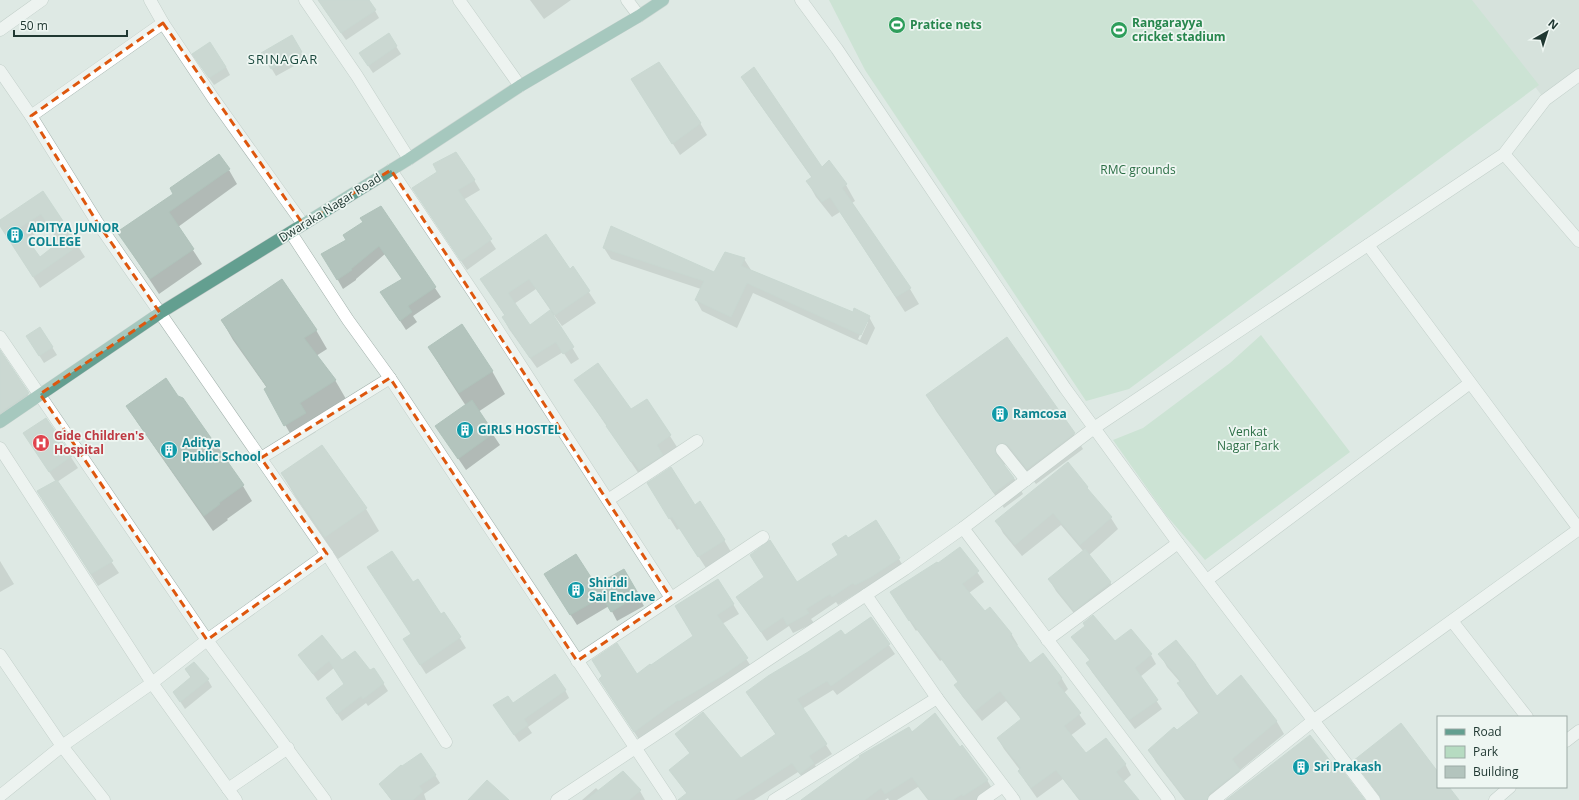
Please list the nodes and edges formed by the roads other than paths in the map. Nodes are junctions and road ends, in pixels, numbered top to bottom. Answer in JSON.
{"nodes":[{"id":1,"x":42,"y":0,"type":"edge"},
{"id":2,"x":150,"y":0,"type":"edge"},
{"id":3,"x":305,"y":0,"type":"edge"},
{"id":4,"x":459,"y":0,"type":"edge"},
{"id":5,"x":627,"y":0,"type":"edge"},
{"id":6,"x":663,"y":0,"type":"edge"},
{"id":7,"x":801,"y":0,"type":"edge"},
{"id":8,"x":639,"y":16,"type":"junction"},
{"id":9,"x":163,"y":23,"type":"junction"},
{"id":10,"x":0,"y":30,"type":"edge"},
{"id":11,"x":0,"y":71,"type":"edge"},
{"id":12,"x":1579,"y":75,"type":"edge"},
{"id":13,"x":520,"y":86,"type":"junction"},
{"id":14,"x":31,"y":116,"type":"junction"},
{"id":15,"x":1504,"y":154,"type":"junction"},
{"id":16,"x":409,"y":159,"type":"junction"},
{"id":17,"x":391,"y":170,"type":"junction"},
{"id":18,"x":303,"y":224,"type":"junction"},
{"id":19,"x":291,"y":233,"type":"junction"},
{"id":20,"x":1579,"y":241,"type":"edge"},
{"id":21,"x":1368,"y":244,"type":"junction"},
{"id":22,"x":160,"y":313,"type":"junction"},
{"id":23,"x":0,"y":337,"type":"edge"},
{"id":24,"x":390,"y":378,"type":"junction"},
{"id":25,"x":1470,"y":383,"type":"junction"},
{"id":26,"x":40,"y":394,"type":"junction"},
{"id":27,"x":0,"y":422,"type":"edge"},
{"id":28,"x":1094,"y":428,"type":"junction"},
{"id":29,"x":697,"y":441,"type":"dead end"},
{"id":30,"x":0,"y":448,"type":"edge"},
{"id":31,"x":1002,"y":450,"type":"dead end"},
{"id":32,"x":261,"y":458,"type":"junction"},
{"id":33,"x":1026,"y":480,"type":"junction"},
{"id":34,"x":608,"y":500,"type":"junction"},
{"id":35,"x":963,"y":528,"type":"junction"},
{"id":36,"x":1579,"y":529,"type":"edge"},
{"id":37,"x":763,"y":537,"type":"dead end"},
{"id":38,"x":1178,"y":543,"type":"junction"},
{"id":39,"x":327,"y":554,"type":"junction"},
{"id":40,"x":1207,"y":580,"type":"junction"},
{"id":41,"x":866,"y":595,"type":"junction"},
{"id":42,"x":671,"y":598,"type":"junction"},
{"id":43,"x":1452,"y":621,"type":"junction"},
{"id":44,"x":207,"y":640,"type":"junction"},
{"id":45,"x":1048,"y":640,"type":"junction"},
{"id":46,"x":0,"y":655,"type":"edge"},
{"id":47,"x":577,"y":661,"type":"junction"},
{"id":48,"x":152,"y":683,"type":"junction"},
{"id":49,"x":937,"y":698,"type":"junction"},
{"id":50,"x":1526,"y":716,"type":"edge"},
{"id":51,"x":1314,"y":720,"type":"junction"},
{"id":52,"x":1579,"y":731,"type":"edge"},
{"id":53,"x":1567,"y":740,"type":"edge"},
{"id":54,"x":446,"y":742,"type":"dead end"},
{"id":55,"x":62,"y":746,"type":"junction"},
{"id":56,"x":288,"y":748,"type":"junction"},
{"id":57,"x":635,"y":748,"type":"junction"},
{"id":58,"x":1003,"y":786,"type":"junction"},
{"id":59,"x":1509,"y":788,"type":"edge"},
{"id":60,"x":228,"y":789,"type":"junction"},
{"id":61,"x":0,"y":796,"type":"edge"},
{"id":62,"x":104,"y":800,"type":"edge"},
{"id":63,"x":236,"y":800,"type":"edge"},
{"id":64,"x":325,"y":800,"type":"edge"},
{"id":65,"x":557,"y":800,"type":"edge"},
{"id":66,"x":670,"y":800,"type":"edge"},
{"id":67,"x":774,"y":800,"type":"edge"},
{"id":68,"x":983,"y":800,"type":"edge"},
{"id":69,"x":1014,"y":800,"type":"edge"},
{"id":70,"x":1169,"y":800,"type":"edge"},
{"id":71,"x":1214,"y":800,"type":"edge"},
{"id":72,"x":1374,"y":800,"type":"edge"},
{"id":73,"x":1494,"y":800,"type":"edge"}],
"edges":[{"from":1,"to":10,"type":"street"},
{"from":2,"to":9,"type":"street"},
{"from":3,"to":16,"type":"street"},
{"from":4,"to":13,"type":"street"},
{"from":5,"to":8,"type":"street"},
{"from":6,"to":8,"type":"main road","name":"Dwaraka Nagar Road"},
{"from":7,"to":28,"type":"street"},
{"from":8,"to":13,"type":"main road","name":"Dwaraka Nagar Road"},
{"from":9,"to":14,"type":"street"},
{"from":9,"to":18,"type":"street"},
{"from":11,"to":14,"type":"street"},
{"from":12,"to":15,"type":"street"},
{"from":13,"to":16,"type":"main road","name":"Dwaraka Nagar Road"},
{"from":14,"to":22,"type":"street"},
{"from":15,"to":20,"type":"street"},
{"from":15,"to":21,"type":"street"},
{"from":16,"to":17,"type":"main road","name":"Dwaraka Nagar Road"},
{"from":17,"to":18,"type":"main road","name":"Dwaraka Nagar Road"},
{"from":17,"to":34,"type":"street"},
{"from":18,"to":19,"type":"main road","name":"Dwaraka Nagar Road"},
{"from":19,"to":22,"type":"main road","name":"Dwaraka Nagar Road"},
{"from":19,"to":24,"type":"street"},
{"from":21,"to":25,"type":"street"},
{"from":21,"to":28,"type":"street"},
{"from":22,"to":26,"type":"main road","name":"Dwaraka Nagar Road"},
{"from":22,"to":32,"type":"street"},
{"from":23,"to":26,"type":"street"},
{"from":24,"to":32,"type":"street"},
{"from":24,"to":47,"type":"street"},
{"from":25,"to":36,"type":"street"},
{"from":25,"to":40,"type":"street"},
{"from":26,"to":27,"type":"main road","name":"Dwaraka Nagar Road"},
{"from":26,"to":44,"type":"street"},
{"from":28,"to":33,"type":"street"},
{"from":28,"to":38,"type":"street"},
{"from":29,"to":34,"type":"street"},
{"from":30,"to":48,"type":"street"},
{"from":31,"to":33,"type":"street"},
{"from":32,"to":39,"type":"street"},
{"from":33,"to":35,"type":"street"},
{"from":34,"to":42,"type":"street"},
{"from":35,"to":41,"type":"street"},
{"from":35,"to":45,"type":"street"},
{"from":36,"to":43,"type":"street"},
{"from":37,"to":42,"type":"street"},
{"from":38,"to":40,"type":"street"},
{"from":38,"to":45,"type":"street"},
{"from":39,"to":44,"type":"street"},
{"from":39,"to":54,"type":"street"},
{"from":40,"to":51,"type":"street"},
{"from":41,"to":49,"type":"street"},
{"from":41,"to":57,"type":"street"},
{"from":42,"to":47,"type":"street"},
{"from":43,"to":50,"type":"street"},
{"from":43,"to":51,"type":"street"},
{"from":44,"to":48,"type":"street"},
{"from":44,"to":56,"type":"street"},
{"from":45,"to":70,"type":"street"},
{"from":46,"to":55,"type":"street"},
{"from":47,"to":57,"type":"street"},
{"from":48,"to":55,"type":"street"},
{"from":48,"to":60,"type":"street"},
{"from":49,"to":58,"type":"street"},
{"from":49,"to":67,"type":"street"},
{"from":51,"to":71,"type":"street"},
{"from":51,"to":72,"type":"street"},
{"from":52,"to":53,"type":"street"},
{"from":55,"to":61,"type":"street"},
{"from":55,"to":62,"type":"street"},
{"from":56,"to":60,"type":"street"},
{"from":56,"to":64,"type":"street"},
{"from":57,"to":65,"type":"street"},
{"from":57,"to":66,"type":"street"},
{"from":58,"to":68,"type":"street"},
{"from":58,"to":69,"type":"street"},
{"from":59,"to":73,"type":"street"},
{"from":60,"to":63,"type":"street"}]}
